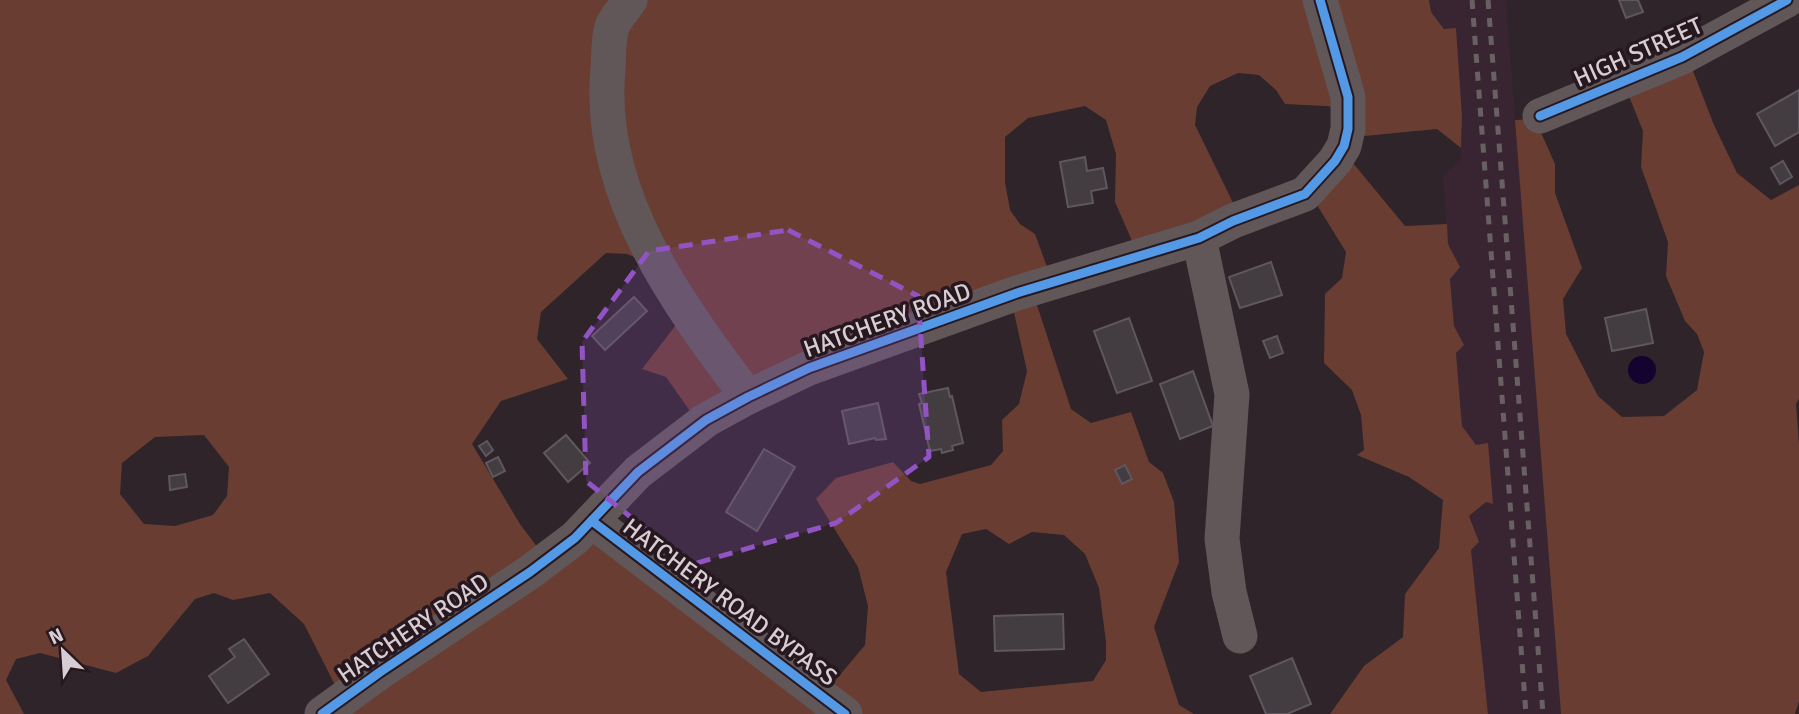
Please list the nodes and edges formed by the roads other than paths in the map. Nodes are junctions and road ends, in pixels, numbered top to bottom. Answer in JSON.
{"nodes":[{"id":1,"x":630,"y":0,"type":"edge"},
{"id":2,"x":1320,"y":0,"type":"edge"},
{"id":3,"x":1787,"y":0,"type":"edge"},
{"id":4,"x":1540,"y":116,"type":"dead end"},
{"id":5,"x":1199,"y":238,"type":"junction"},
{"id":6,"x":748,"y":397,"type":"junction"},
{"id":7,"x":592,"y":521,"type":"junction"},
{"id":8,"x":1240,"y":636,"type":"dead end"},
{"id":9,"x":322,"y":714,"type":"edge"},
{"id":10,"x":845,"y":714,"type":"edge"}],
"edges":[{"from":1,"to":6,"type":"street"},
{"from":2,"to":5,"type":"street","name":"HATCHERY ROAD"},
{"from":3,"to":4,"type":"street","name":"HIGH STREET"},
{"from":5,"to":6,"type":"street","name":"HATCHERY ROAD"},
{"from":5,"to":8,"type":"street"},
{"from":6,"to":7,"type":"street","name":"HATCHERY ROAD"},
{"from":7,"to":9,"type":"street","name":"HATCHERY ROAD"},
{"from":7,"to":10,"type":"street","name":"HATCHERY ROAD BYPASS"}]}
